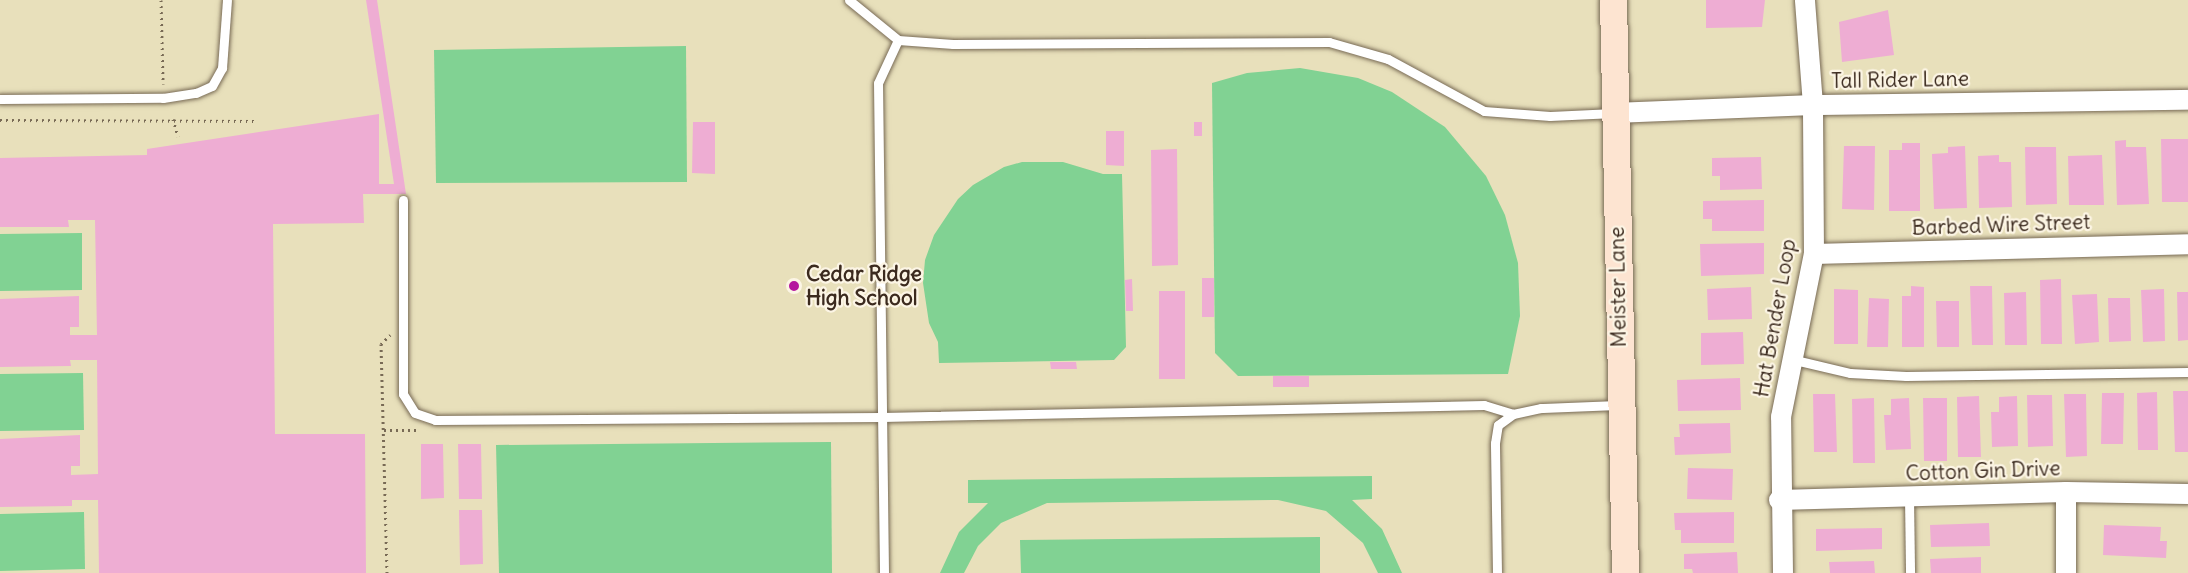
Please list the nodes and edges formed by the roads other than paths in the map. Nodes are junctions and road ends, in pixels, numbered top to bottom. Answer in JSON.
{"nodes":[{"id":1,"x":227,"y":0,"type":"edge"},
{"id":2,"x":849,"y":0,"type":"edge"},
{"id":3,"x":1613,"y":0,"type":"edge"},
{"id":4,"x":1805,"y":0,"type":"edge"},
{"id":5,"x":898,"y":40,"type":"junction"},
{"id":6,"x":0,"y":99,"type":"edge"},
{"id":7,"x":2188,"y":100,"type":"edge"},
{"id":8,"x":1813,"y":105,"type":"junction"},
{"id":9,"x":1614,"y":113,"type":"junction"},
{"id":10,"x":403,"y":200,"type":"dead end"},
{"id":11,"x":2188,"y":244,"type":"edge"},
{"id":12,"x":1814,"y":254,"type":"junction"},
{"id":13,"x":1795,"y":360,"type":"junction"},
{"id":14,"x":2188,"y":372,"type":"edge"},
{"id":15,"x":1621,"y":405,"type":"junction"},
{"id":16,"x":1513,"y":414,"type":"junction"},
{"id":17,"x":882,"y":417,"type":"junction"},
{"id":18,"x":2066,"y":492,"type":"junction"},
{"id":19,"x":2188,"y":494,"type":"edge"},
{"id":20,"x":1909,"y":497,"type":"junction"},
{"id":21,"x":1779,"y":500,"type":"junction"},
{"id":22,"x":884,"y":573,"type":"edge"},
{"id":23,"x":1497,"y":573,"type":"edge"},
{"id":24,"x":1625,"y":573,"type":"edge"},
{"id":25,"x":1783,"y":573,"type":"edge"},
{"id":26,"x":1910,"y":573,"type":"edge"},
{"id":27,"x":2066,"y":573,"type":"edge"}],
"edges":[{"from":1,"to":6,"type":"lane"},
{"from":2,"to":5,"type":"lane"},
{"from":3,"to":9,"type":"street","name":"Meister Lane"},
{"from":4,"to":8,"type":"street","name":"Hat Bender Loop"},
{"from":5,"to":9,"type":"lane"},
{"from":5,"to":17,"type":"lane"},
{"from":7,"to":8,"type":"street","name":"Tall Rider Lane"},
{"from":8,"to":9,"type":"street","name":"Tall Rider Lane"},
{"from":8,"to":12,"type":"street","name":"Hat Bender Loop"},
{"from":9,"to":15,"type":"street","name":"Meister Lane"},
{"from":10,"to":17,"type":"lane"},
{"from":11,"to":12,"type":"street","name":"Barbed Wire Street"},
{"from":12,"to":13,"type":"street","name":"Hat Bender Loop"},
{"from":13,"to":14,"type":"lane"},
{"from":13,"to":21,"type":"street","name":"Hat Bender Loop"},
{"from":15,"to":16,"type":"lane"},
{"from":15,"to":24,"type":"street","name":"Meister Lane"},
{"from":16,"to":17,"type":"lane"},
{"from":16,"to":23,"type":"lane"},
{"from":17,"to":22,"type":"lane"},
{"from":18,"to":19,"type":"street","name":"Cotton Gin Drive"},
{"from":18,"to":20,"type":"street","name":"Cotton Gin Drive"},
{"from":18,"to":27,"type":"street"},
{"from":20,"to":21,"type":"street","name":"Cotton Gin Drive"},
{"from":20,"to":26,"type":"lane"},
{"from":21,"to":25,"type":"street","name":"Hat Bender Loop"}]}
